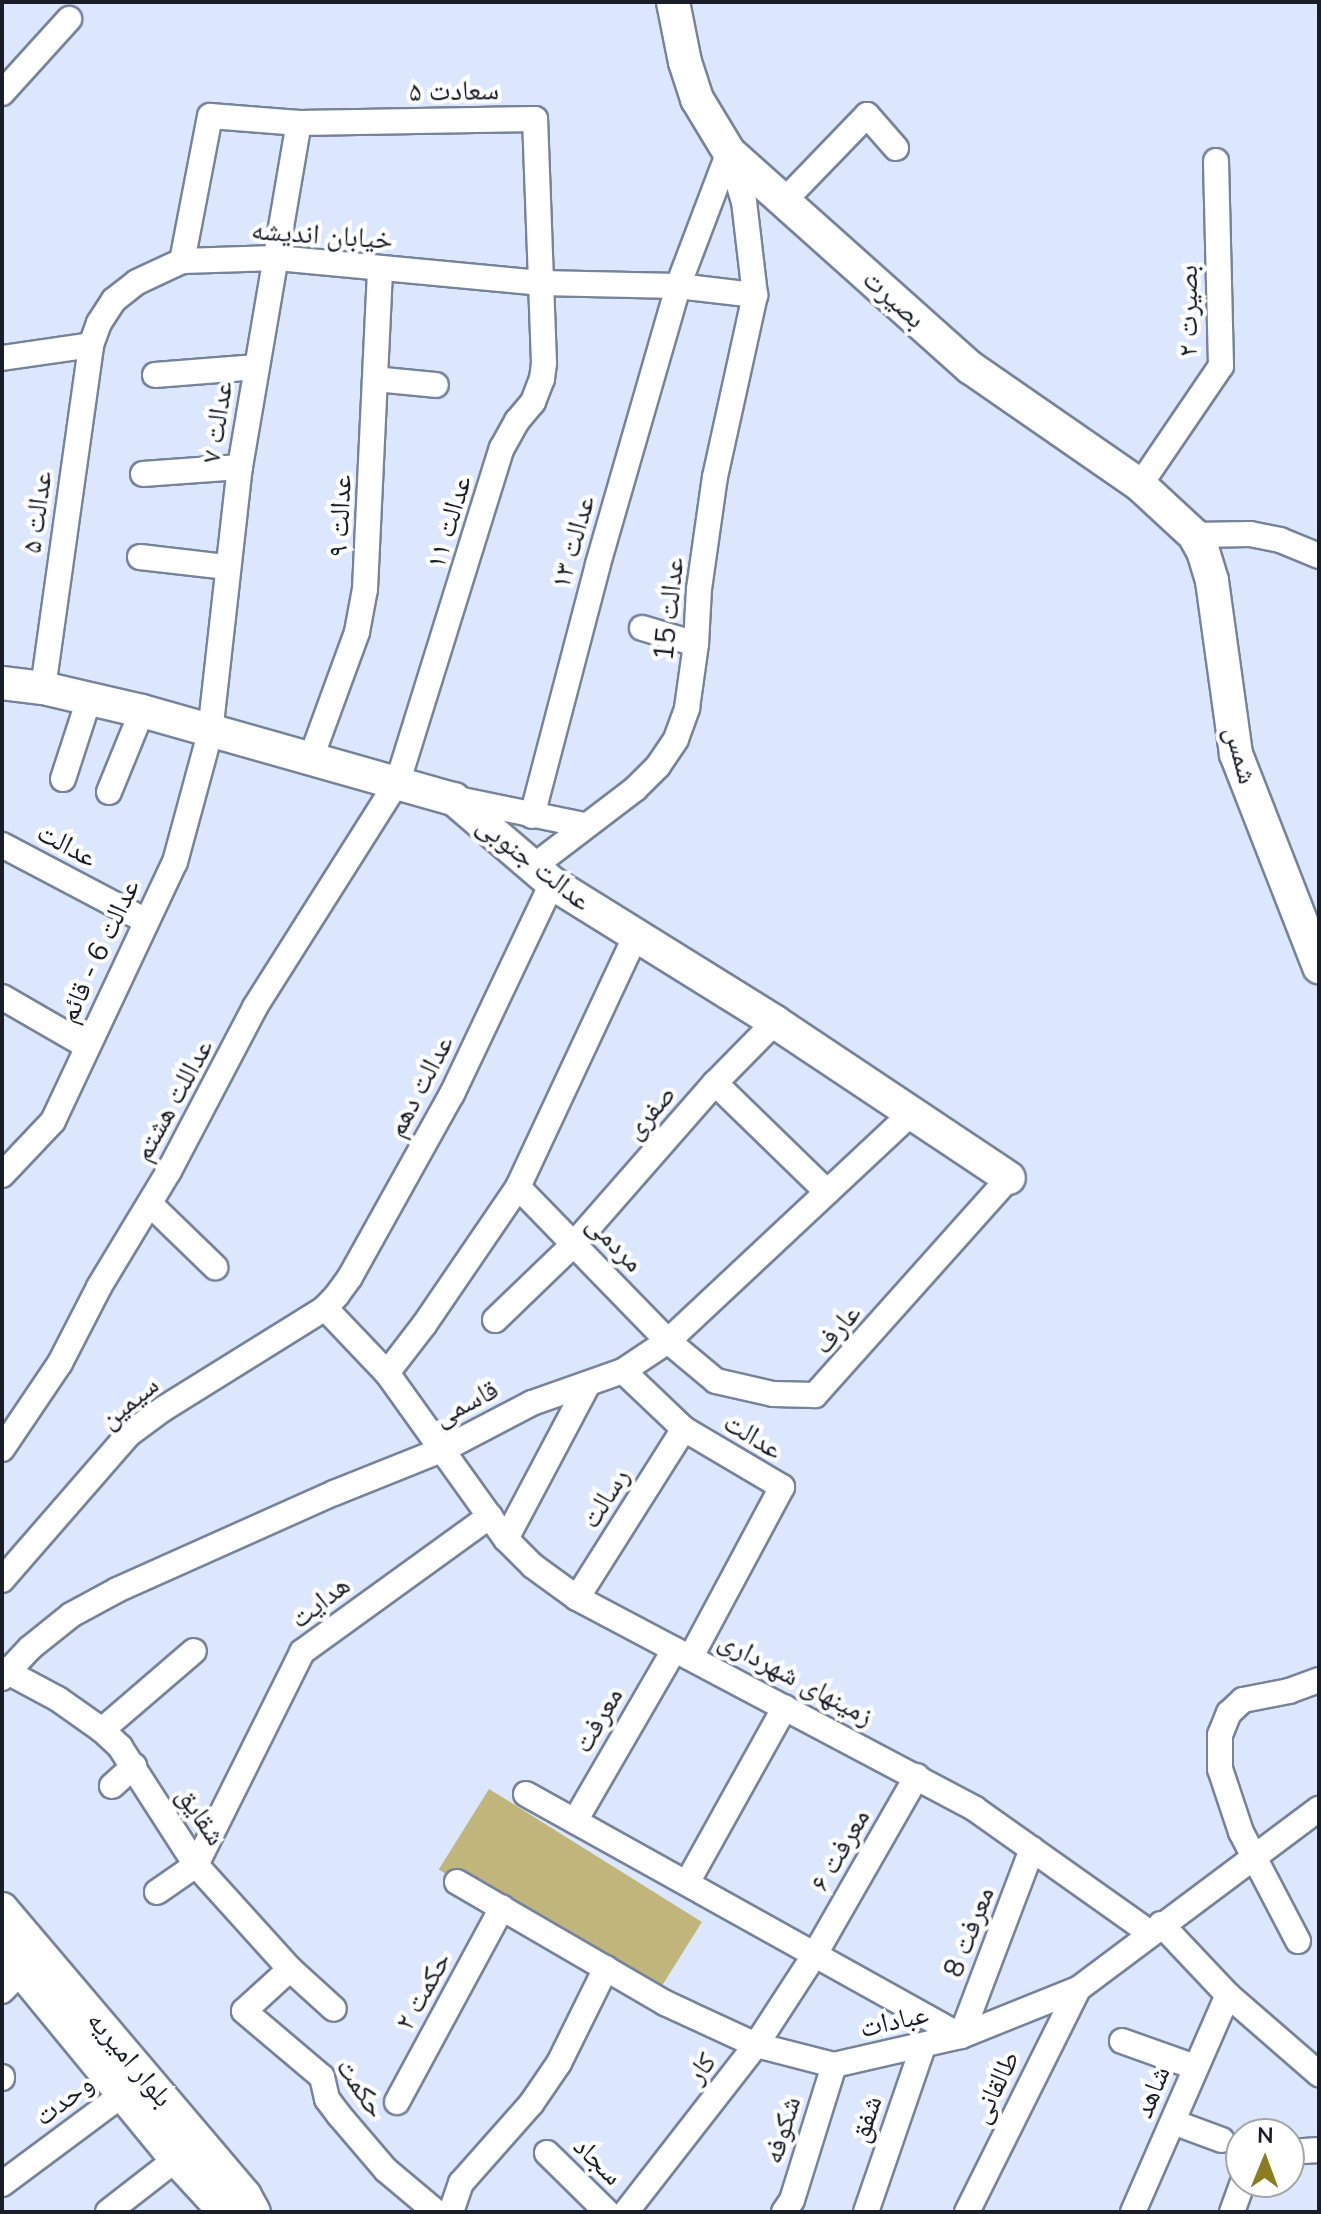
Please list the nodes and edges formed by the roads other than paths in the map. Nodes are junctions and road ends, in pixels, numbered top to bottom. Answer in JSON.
{"nodes":[{"id":1,"x":673,"y":2,"type":"edge"},
{"id":2,"x":69,"y":19,"type":"dead end"},
{"id":3,"x":2,"y":93,"type":"edge"},
{"id":4,"x":299,"y":123,"type":"junction"},
{"id":5,"x":896,"y":148,"type":"dead end"},
{"id":6,"x":729,"y":152,"type":"junction"},
{"id":7,"x":1216,"y":161,"type":"dead end"},
{"id":8,"x":785,"y":200,"type":"junction"},
{"id":9,"x":277,"y":258,"type":"junction"},
{"id":10,"x":182,"y":261,"type":"junction"},
{"id":11,"x":380,"y":268,"type":"junction"},
{"id":12,"x":540,"y":283,"type":"junction"},
{"id":13,"x":678,"y":286,"type":"junction"},
{"id":14,"x":755,"y":295,"type":"junction"},
{"id":15,"x":91,"y":345,"type":"junction"},
{"id":16,"x":2,"y":358,"type":"edge"},
{"id":17,"x":257,"y":367,"type":"junction"},
{"id":18,"x":155,"y":375,"type":"dead end"},
{"id":19,"x":375,"y":379,"type":"junction"},
{"id":20,"x":436,"y":385,"type":"dead end"},
{"id":21,"x":240,"y":467,"type":"junction"},
{"id":22,"x":143,"y":474,"type":"dead end"},
{"id":23,"x":1140,"y":485,"type":"junction"},
{"id":24,"x":1194,"y":535,"type":"junction"},
{"id":25,"x":1319,"y":556,"type":"edge"},
{"id":26,"x":140,"y":557,"type":"dead end"},
{"id":27,"x":227,"y":567,"type":"junction"},
{"id":28,"x":642,"y":628,"type":"dead end"},
{"id":29,"x":696,"y":644,"type":"junction"},
{"id":30,"x":2,"y":683,"type":"edge"},
{"id":31,"x":43,"y":688,"type":"junction"},
{"id":32,"x":89,"y":699,"type":"junction"},
{"id":33,"x":142,"y":711,"type":"junction"},
{"id":34,"x":210,"y":733,"type":"junction"},
{"id":35,"x":311,"y":758,"type":"junction"},
{"id":36,"x":63,"y":779,"type":"dead end"},
{"id":37,"x":398,"y":781,"type":"junction"},
{"id":38,"x":109,"y":792,"type":"dead end"},
{"id":39,"x":454,"y":799,"type":"junction"},
{"id":40,"x":532,"y":816,"type":"junction"},
{"id":41,"x":584,"y":825,"type":"junction"},
{"id":42,"x":2,"y":845,"type":"edge"},
{"id":43,"x":543,"y":875,"type":"junction"},
{"id":44,"x":146,"y":921,"type":"junction"},
{"id":45,"x":635,"y":937,"type":"junction"},
{"id":46,"x":1319,"y":967,"type":"edge"},
{"id":47,"x":2,"y":997,"type":"edge"},
{"id":48,"x":775,"y":1022,"type":"junction"},
{"id":49,"x":87,"y":1046,"type":"junction"},
{"id":50,"x":715,"y":1083,"type":"junction"},
{"id":51,"x":911,"y":1114,"type":"junction"},
{"id":52,"x":2,"y":1175,"type":"edge"},
{"id":53,"x":1009,"y":1178,"type":"joint"},
{"id":54,"x":518,"y":1187,"type":"junction"},
{"id":55,"x":827,"y":1192,"type":"junction"},
{"id":56,"x":150,"y":1204,"type":"junction"},
{"id":57,"x":574,"y":1244,"type":"junction"},
{"id":58,"x":215,"y":1267,"type":"dead end"},
{"id":59,"x":325,"y":1308,"type":"junction"},
{"id":60,"x":495,"y":1320,"type":"dead end"},
{"id":61,"x":668,"y":1341,"type":"junction"},
{"id":62,"x":623,"y":1371,"type":"junction"},
{"id":63,"x":387,"y":1373,"type":"junction"},
{"id":64,"x":588,"y":1384,"type":"junction"},
{"id":65,"x":684,"y":1429,"type":"junction"},
{"id":66,"x":2,"y":1449,"type":"edge"},
{"id":67,"x":444,"y":1449,"type":"junction"},
{"id":68,"x":490,"y":1516,"type":"junction"},
{"id":69,"x":506,"y":1539,"type":"junction"},
{"id":70,"x":2,"y":1580,"type":"edge"},
{"id":71,"x":577,"y":1598,"type":"junction"},
{"id":72,"x":194,"y":1651,"type":"dead end"},
{"id":73,"x":682,"y":1653,"type":"junction"},
{"id":74,"x":4,"y":1673,"type":"edge"},
{"id":75,"x":1319,"y":1680,"type":"edge"},
{"id":76,"x":785,"y":1707,"type":"junction"},
{"id":77,"x":102,"y":1730,"type":"junction"},
{"id":78,"x":134,"y":1766,"type":"junction"},
{"id":79,"x":917,"y":1776,"type":"junction"},
{"id":80,"x":112,"y":1786,"type":"dead end"},
{"id":81,"x":526,"y":1794,"type":"dead end"},
{"id":82,"x":1319,"y":1809,"type":"edge"},
{"id":83,"x":575,"y":1821,"type":"junction"},
{"id":84,"x":1032,"y":1849,"type":"junction"},
{"id":85,"x":1254,"y":1857,"type":"junction"},
{"id":86,"x":196,"y":1865,"type":"junction"},
{"id":87,"x":457,"y":1882,"type":"dead end"},
{"id":88,"x":687,"y":1883,"type":"junction"},
{"id":89,"x":157,"y":1892,"type":"dead end"},
{"id":90,"x":502,"y":1908,"type":"junction"},
{"id":91,"x":2,"y":1909,"type":"edge"},
{"id":92,"x":1155,"y":1929,"type":"junction"},
{"id":93,"x":1298,"y":1941,"type":"dead end"},
{"id":94,"x":815,"y":1954,"type":"junction"},
{"id":95,"x":606,"y":1968,"type":"junction"},
{"id":96,"x":290,"y":1969,"type":"junction"},
{"id":97,"x":8,"y":1970,"type":"edge"},
{"id":98,"x":1078,"y":1989,"type":"junction"},
{"id":99,"x":1228,"y":1995,"type":"junction"},
{"id":100,"x":334,"y":2009,"type":"dead end"},
{"id":101,"x":961,"y":2036,"type":"junction"},
{"id":102,"x":1122,"y":2041,"type":"dead end"},
{"id":103,"x":756,"y":2045,"type":"junction"},
{"id":104,"x":923,"y":2046,"type":"junction"},
{"id":105,"x":834,"y":2065,"type":"junction"},
{"id":106,"x":1195,"y":2067,"type":"junction"},
{"id":107,"x":1319,"y":2074,"type":"edge"},
{"id":108,"x":123,"y":2094,"type":"junction"},
{"id":109,"x":397,"y":2102,"type":"dead end"},
{"id":110,"x":1173,"y":2122,"type":"junction"},
{"id":111,"x":1222,"y":2140,"type":"dead end"},
{"id":112,"x":547,"y":2153,"type":"dead end"},
{"id":113,"x":176,"y":2159,"type":"junction"},
{"id":114,"x":2,"y":2184,"type":"edge"},
{"id":115,"x":108,"y":2212,"type":"edge"},
{"id":116,"x":225,"y":2212,"type":"edge"},
{"id":117,"x":254,"y":2212,"type":"edge"},
{"id":118,"x":436,"y":2212,"type":"edge"},
{"id":119,"x":451,"y":2212,"type":"edge"},
{"id":120,"x":607,"y":2212,"type":"edge"},
{"id":121,"x":626,"y":2212,"type":"edge"},
{"id":122,"x":784,"y":2212,"type":"edge"},
{"id":123,"x":866,"y":2212,"type":"edge"},
{"id":124,"x":967,"y":2212,"type":"edge"},
{"id":125,"x":1133,"y":2212,"type":"edge"}],
"edges":[{"from":1,"to":6,"type":"street","name":"بصیرت"},
{"from":2,"to":3,"type":"street"},
{"from":4,"to":9,"type":"street","name":"عدالت ۷"},
{"from":4,"to":10,"type":"street","name":"سعادت ۵"},
{"from":4,"to":12,"type":"street","name":"سعادت ۵"},
{"from":5,"to":8,"type":"street"},
{"from":6,"to":8,"type":"street","name":"بصیرت"},
{"from":6,"to":13,"type":"street","name":"عدالت ۱۳"},
{"from":6,"to":14,"type":"street","name":"عدالت 15"},
{"from":7,"to":23,"type":"street","name":"بصیرت ۲"},
{"from":8,"to":23,"type":"street","name":"بصیرت"},
{"from":9,"to":10,"type":"street","name":"خیابان اندیشه"},
{"from":9,"to":11,"type":"street","name":"خیابان اندیشه"},
{"from":9,"to":17,"type":"street","name":"عدالت ۷"},
{"from":10,"to":15,"type":"street","name":"خیابان اندیشه"},
{"from":11,"to":12,"type":"street","name":"خیابان اندیشه"},
{"from":11,"to":19,"type":"street","name":"عدالت ۹"},
{"from":12,"to":13,"type":"street","name":"خیابان اندیشه"},
{"from":12,"to":37,"type":"street","name":"عدالت ۱۱"},
{"from":13,"to":14,"type":"street","name":"خیابان اندیشه"},
{"from":13,"to":40,"type":"street","name":"عدالت ۱۳"},
{"from":14,"to":29,"type":"street","name":"عدالت 15"},
{"from":15,"to":16,"type":"street"},
{"from":15,"to":31,"type":"street","name":"عدالت ۵"},
{"from":17,"to":18,"type":"street"},
{"from":17,"to":21,"type":"street","name":"عدالت ۷"},
{"from":19,"to":20,"type":"street"},
{"from":19,"to":35,"type":"street","name":"عدالت ۹"},
{"from":21,"to":22,"type":"street"},
{"from":21,"to":27,"type":"street","name":"عدالت ۷"},
{"from":23,"to":24,"type":"street","name":"بصیرت"},
{"from":24,"to":25,"type":"street"},
{"from":24,"to":46,"type":"street","name":"شمس"},
{"from":26,"to":27,"type":"street"},
{"from":27,"to":34,"type":"street","name":"عدالت ۷"},
{"from":28,"to":29,"type":"street"},
{"from":29,"to":41,"type":"street","name":"عدالت 15"},
{"from":30,"to":31,"type":"street","name":"عدالت جنوبی"},
{"from":31,"to":32,"type":"street","name":"عدالت جنوبی"},
{"from":32,"to":33,"type":"street","name":"عدالت جنوبی"},
{"from":32,"to":36,"type":"street"},
{"from":33,"to":34,"type":"street","name":"عدالت جنوبی"},
{"from":33,"to":38,"type":"street"},
{"from":34,"to":35,"type":"street","name":"عدالت جنوبی"},
{"from":34,"to":44,"type":"street","name":"عدالت 6 - قائم"},
{"from":35,"to":37,"type":"street","name":"عدالت جنوبی"},
{"from":37,"to":39,"type":"street","name":"عدالت جنوبی"},
{"from":37,"to":56,"type":"street","name":"عداللت هشتم"},
{"from":39,"to":40,"type":"street"},
{"from":39,"to":43,"type":"street","name":"عدالت جنوبی"},
{"from":40,"to":41,"type":"street"},
{"from":41,"to":43,"type":"street","name":"عدالت 15"},
{"from":42,"to":44,"type":"street","name":"عدالت"},
{"from":43,"to":45,"type":"street","name":"عدالت جنوبی"},
{"from":43,"to":59,"type":"street","name":"عدالت دهم"},
{"from":44,"to":49,"type":"street","name":"عدالت 6 - قائم"},
{"from":45,"to":48,"type":"street","name":"عدالت جنوبی"},
{"from":45,"to":54,"type":"street"},
{"from":47,"to":49,"type":"street"},
{"from":48,"to":50,"type":"street","name":"صفری"},
{"from":48,"to":51,"type":"street","name":"عدالت جنوبی"},
{"from":49,"to":52,"type":"street","name":"عدالت 6 - قائم"},
{"from":50,"to":55,"type":"street"},
{"from":50,"to":57,"type":"street","name":"صفری"},
{"from":51,"to":53,"type":"street","name":"عدالت جنوبی"},
{"from":51,"to":55,"type":"street","name":"قاسمی"},
{"from":53,"to":61,"type":"street","name":"عارف"},
{"from":54,"to":57,"type":"street","name":"مردمی"},
{"from":54,"to":63,"type":"street"},
{"from":55,"to":61,"type":"street","name":"قاسمی"},
{"from":56,"to":58,"type":"street"},
{"from":56,"to":66,"type":"street","name":"عداللت هشتم"},
{"from":57,"to":60,"type":"street","name":"صفری"},
{"from":57,"to":61,"type":"street","name":"مردمی"},
{"from":59,"to":63,"type":"street","name":"زمینهای شهرداری"},
{"from":59,"to":70,"type":"street","name":"سیمین"},
{"from":61,"to":62,"type":"street","name":"قاسمی"},
{"from":62,"to":64,"type":"street","name":"قاسمی"},
{"from":62,"to":65,"type":"street","name":"عدالت"},
{"from":63,"to":67,"type":"street","name":"زمینهای شهرداری"},
{"from":64,"to":67,"type":"street","name":"قاسمی"},
{"from":64,"to":69,"type":"street"},
{"from":65,"to":71,"type":"street","name":"رسالت"},
{"from":65,"to":73,"type":"street","name":"عدالت"},
{"from":67,"to":68,"type":"street","name":"زمینهای شهرداری"},
{"from":67,"to":74,"type":"street","name":"قاسمی"},
{"from":68,"to":69,"type":"street","name":"زمینهای شهرداری"},
{"from":68,"to":86,"type":"street","name":"هدایت"},
{"from":69,"to":71,"type":"street","name":"زمینهای شهرداری"},
{"from":71,"to":73,"type":"street","name":"زمینهای شهرداری"},
{"from":72,"to":77,"type":"street"},
{"from":73,"to":76,"type":"street","name":"زمینهای شهرداری"},
{"from":73,"to":83,"type":"street","name":"معرفت"},
{"from":74,"to":77,"type":"street","name":"شقایق"},
{"from":75,"to":85,"type":"street"},
{"from":76,"to":79,"type":"street","name":"زمینهای شهرداری"},
{"from":76,"to":88,"type":"street"},
{"from":77,"to":78,"type":"street","name":"شقایق"},
{"from":78,"to":80,"type":"street"},
{"from":78,"to":86,"type":"street","name":"شقایق"},
{"from":79,"to":84,"type":"street","name":"زمینهای شهرداری"},
{"from":79,"to":94,"type":"street","name":"معرفت ۶"},
{"from":81,"to":83,"type":"street"},
{"from":82,"to":85,"type":"street","name":"عبادات"},
{"from":83,"to":88,"type":"street"},
{"from":84,"to":92,"type":"street","name":"زمینهای شهرداری"},
{"from":84,"to":101,"type":"street","name":"معرفت 8"},
{"from":85,"to":92,"type":"street","name":"عبادات"},
{"from":85,"to":93,"type":"street"},
{"from":86,"to":89,"type":"street"},
{"from":86,"to":96,"type":"street","name":"شقایق"},
{"from":87,"to":90,"type":"street","name":"عبادات"},
{"from":88,"to":94,"type":"street"},
{"from":90,"to":95,"type":"street","name":"عبادات"},
{"from":90,"to":109,"type":"street","name":"حکمت ۲"},
{"from":91,"to":117,"type":"street","name":"بلوار امیریه"},
{"from":92,"to":98,"type":"street","name":"عبادات"},
{"from":92,"to":99,"type":"street"},
{"from":94,"to":101,"type":"street"},
{"from":94,"to":103,"type":"street","name":"کار"},
{"from":95,"to":103,"type":"street","name":"عبادات"},
{"from":95,"to":119,"type":"street"},
{"from":96,"to":100,"type":"street","name":"شقایق"},
{"from":96,"to":118,"type":"street","name":"حکمت"},
{"from":97,"to":108,"type":"street","name":"بلوار امیریه"},
{"from":98,"to":101,"type":"street","name":"عبادات"},
{"from":98,"to":124,"type":"street","name":"طالقانی"},
{"from":99,"to":106,"type":"street","name":"شاهد"},
{"from":99,"to":107,"type":"street"},
{"from":101,"to":104,"type":"street","name":"عبادات"},
{"from":102,"to":106,"type":"street"},
{"from":103,"to":105,"type":"street","name":"عبادات"},
{"from":103,"to":121,"type":"street","name":"کار"},
{"from":104,"to":105,"type":"street","name":"عبادات"},
{"from":104,"to":123,"type":"street","name":"شفق"},
{"from":105,"to":122,"type":"street","name":"شکوفه"},
{"from":106,"to":110,"type":"street","name":"شاهد"},
{"from":108,"to":113,"type":"street","name":"بلوار امیریه"},
{"from":108,"to":114,"type":"street","name":"وحدت"},
{"from":110,"to":111,"type":"street"},
{"from":110,"to":125,"type":"street","name":"شاهد"},
{"from":112,"to":120,"type":"street","name":"سجاد"},
{"from":113,"to":115,"type":"street"},
{"from":113,"to":116,"type":"street","name":"بلوار امیریه"}]}
